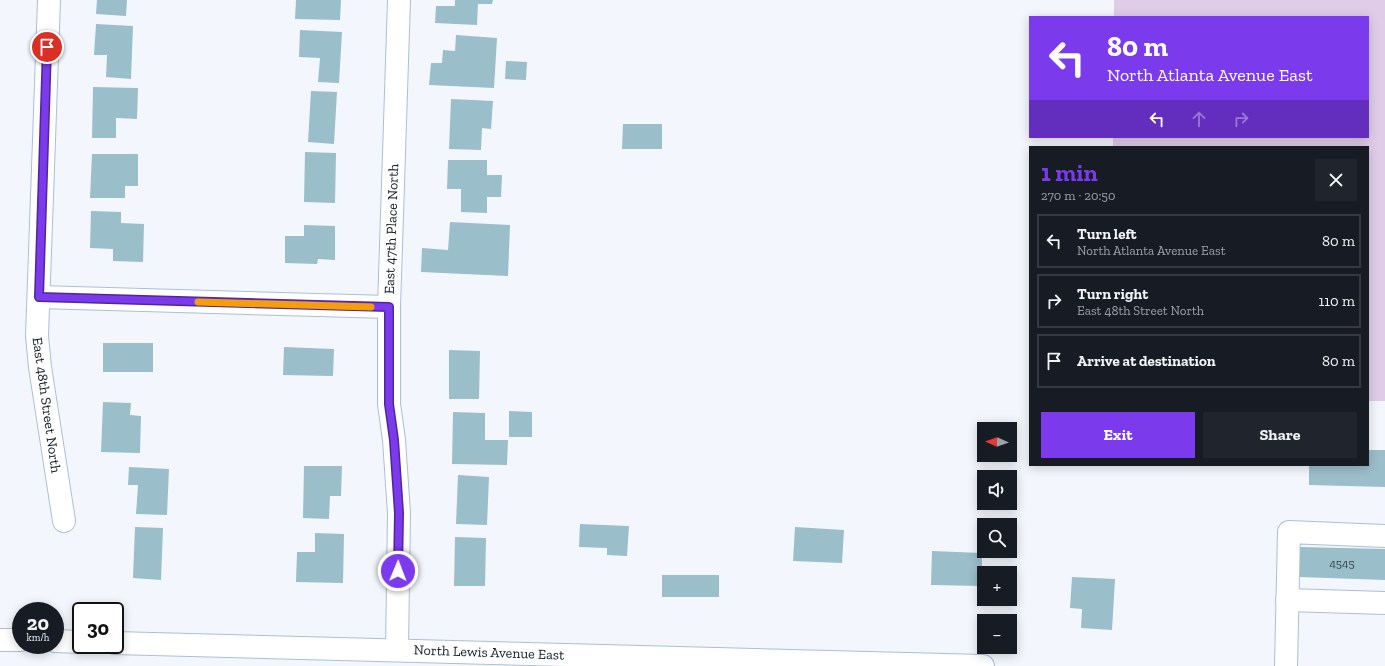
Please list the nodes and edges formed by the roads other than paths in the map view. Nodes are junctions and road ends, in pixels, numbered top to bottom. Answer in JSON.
{"nodes":[{"id":1,"x":49,"y":0,"type":"edge"},
{"id":2,"x":399,"y":0,"type":"edge"},
{"id":3,"x":39,"y":297,"type":"junction"},
{"id":4,"x":389,"y":307,"type":"junction"},
{"id":5,"x":64,"y":521,"type":"dead end"},
{"id":6,"x":1385,"y":536,"type":"edge"},
{"id":7,"x":1287,"y":600,"type":"junction"},
{"id":8,"x":1385,"y":603,"type":"edge"},
{"id":9,"x":0,"y":640,"type":"edge"},
{"id":10,"x":12,"y":640,"type":"edge"},
{"id":11,"x":124,"y":643,"type":"edge"},
{"id":12,"x":397,"y":649,"type":"junction"},
{"id":13,"x":983,"y":666,"type":"edge"},
{"id":14,"x":1286,"y":666,"type":"edge"}],
"edges":[{"from":1,"to":3,"type":"street","name":"East 48th Street North"},
{"from":2,"to":4,"type":"street","name":"East 47th Place North"},
{"from":3,"to":4,"type":"street"},
{"from":3,"to":5,"type":"street","name":"East 48th Street North"},
{"from":4,"to":12,"type":"street","name":"East 47th Place North"},
{"from":6,"to":7,"type":"street"},
{"from":7,"to":8,"type":"street"},
{"from":7,"to":14,"type":"street"},
{"from":9,"to":10,"type":"street"},
{"from":11,"to":12,"type":"street","name":"North Lewis Avenue East"},
{"from":12,"to":13,"type":"street","name":"North Lewis Avenue East"}]}
